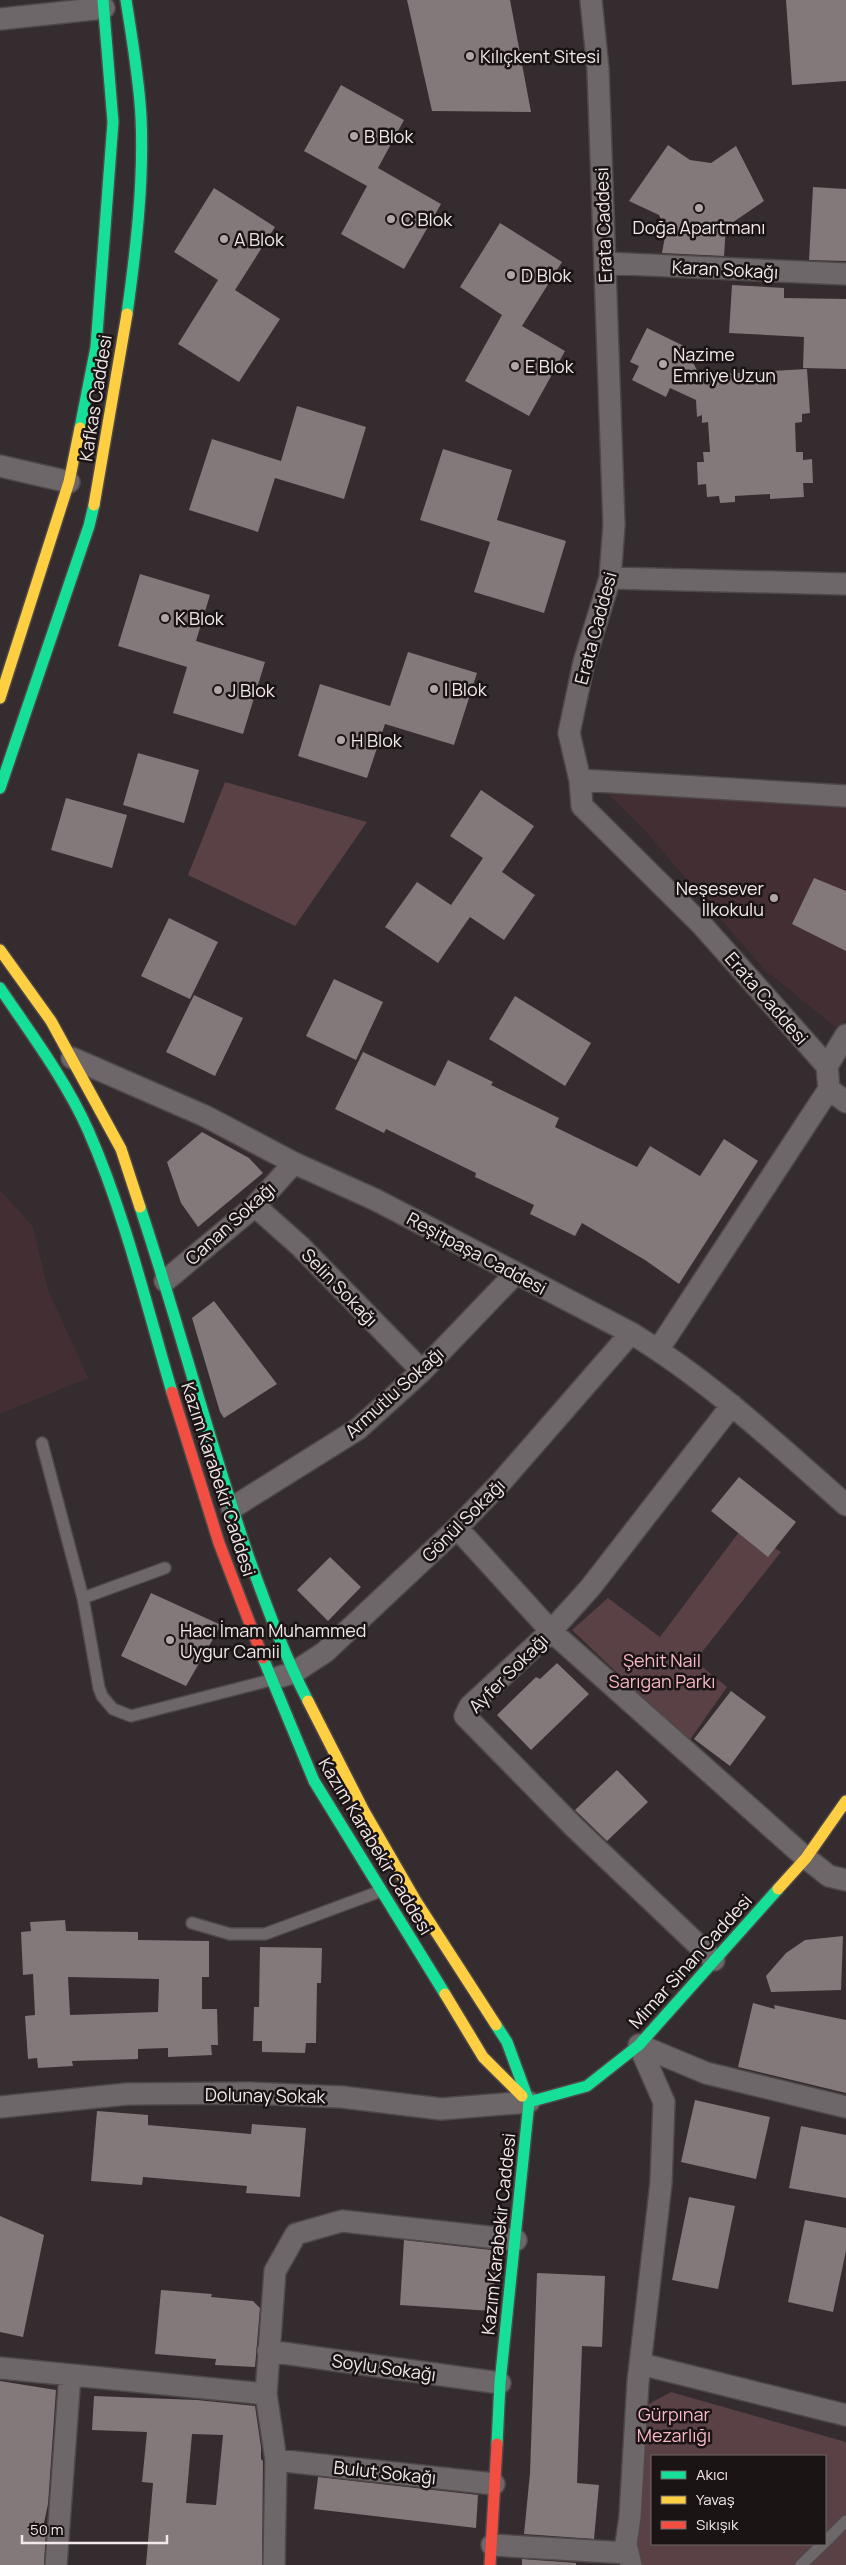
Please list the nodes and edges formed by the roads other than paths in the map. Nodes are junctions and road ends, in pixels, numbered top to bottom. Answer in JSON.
{"nodes":[{"id":1,"x":126,"y":0,"type":"edge"},
{"id":2,"x":591,"y":0,"type":"edge"},
{"id":3,"x":103,"y":4,"type":"edge"},
{"id":4,"x":0,"y":18,"type":"edge"},
{"id":5,"x":605,"y":263,"type":"junction"},
{"id":6,"x":846,"y":274,"type":"edge"},
{"id":7,"x":0,"y":466,"type":"edge"},
{"id":8,"x":69,"y":482,"type":"junction"},
{"id":9,"x":98,"y":492,"type":"junction"},
{"id":10,"x":610,"y":578,"type":"junction"},
{"id":11,"x":846,"y":584,"type":"edge"},
{"id":12,"x":0,"y":698,"type":"edge"},
{"id":13,"x":580,"y":780,"type":"junction"},
{"id":14,"x":0,"y":788,"type":"edge"},
{"id":15,"x":846,"y":796,"type":"edge"},
{"id":16,"x":0,"y":950,"type":"edge"},
{"id":17,"x":0,"y":988,"type":"edge"},
{"id":18,"x":846,"y":1035,"type":"edge"},
{"id":19,"x":63,"y":1062,"type":"junction"},
{"id":20,"x":827,"y":1066,"type":"junction"},
{"id":21,"x":829,"y":1089,"type":"junction"},
{"id":22,"x":846,"y":1102,"type":"edge"},
{"id":23,"x":294,"y":1163,"type":"junction"},
{"id":24,"x":255,"y":1206,"type":"junction"},
{"id":25,"x":516,"y":1273,"type":"junction"},
{"id":26,"x":165,"y":1281,"type":"junction"},
{"id":27,"x":631,"y":1333,"type":"junction"},
{"id":28,"x":658,"y":1350,"type":"junction"},
{"id":29,"x":422,"y":1371,"type":"junction"},
{"id":30,"x":732,"y":1405,"type":"junction"},
{"id":31,"x":42,"y":1444,"type":"dead end"},
{"id":32,"x":846,"y":1505,"type":"edge"},
{"id":33,"x":232,"y":1508,"type":"junction"},
{"id":34,"x":457,"y":1528,"type":"junction"},
{"id":35,"x":165,"y":1568,"type":"dead end"},
{"id":36,"x":83,"y":1598,"type":"junction"},
{"id":37,"x":551,"y":1631,"type":"junction"},
{"id":38,"x":293,"y":1672,"type":"junction"},
{"id":39,"x":271,"y":1680,"type":"junction"},
{"id":40,"x":846,"y":1802,"type":"edge"},
{"id":41,"x":806,"y":1858,"type":"junction"},
{"id":42,"x":846,"y":1880,"type":"edge"},
{"id":43,"x":380,"y":1891,"type":"junction"},
{"id":44,"x":192,"y":1923,"type":"dead end"},
{"id":45,"x":714,"y":1960,"type":"junction"},
{"id":46,"x":639,"y":2045,"type":"junction"},
{"id":47,"x":529,"y":2102,"type":"junction"},
{"id":48,"x":0,"y":2107,"type":"edge"},
{"id":49,"x":846,"y":2107,"type":"edge"},
{"id":50,"x":516,"y":2240,"type":"junction"},
{"id":51,"x":268,"y":2351,"type":"junction"},
{"id":52,"x":641,"y":2364,"type":"junction"},
{"id":53,"x":0,"y":2368,"type":"edge"},
{"id":54,"x":70,"y":2375,"type":"junction"},
{"id":55,"x":500,"y":2384,"type":"junction"},
{"id":56,"x":266,"y":2394,"type":"junction"},
{"id":57,"x":846,"y":2415,"type":"edge"},
{"id":58,"x":276,"y":2460,"type":"junction"},
{"id":59,"x":494,"y":2484,"type":"junction"},
{"id":60,"x":846,"y":2521,"type":"edge"},
{"id":61,"x":826,"y":2541,"type":"edge"},
{"id":62,"x":822,"y":2545,"type":"edge"},
{"id":63,"x":491,"y":2555,"type":"edge"},
{"id":64,"x":629,"y":2559,"type":"edge"},
{"id":65,"x":56,"y":2565,"type":"edge"},
{"id":66,"x":274,"y":2565,"type":"edge"},
{"id":67,"x":801,"y":2565,"type":"edge"}],
"edges":[{"from":1,"to":9,"type":"street","name":"Kafkas Caddesi"},
{"from":2,"to":5,"type":"street","name":"Erata Caddesi"},
{"from":3,"to":4,"type":"street"},
{"from":3,"to":8,"type":"street","name":"Kafkas Caddesi"},
{"from":5,"to":6,"type":"street","name":"Karan Sokağı"},
{"from":5,"to":10,"type":"street","name":"Erata Caddesi"},
{"from":7,"to":8,"type":"street"},
{"from":8,"to":9,"type":"street"},
{"from":8,"to":12,"type":"street","name":"Kafkas Caddesi"},
{"from":9,"to":14,"type":"street","name":"Kafkas Caddesi"},
{"from":10,"to":11,"type":"street"},
{"from":10,"to":13,"type":"street","name":"Erata Caddesi"},
{"from":13,"to":15,"type":"street"},
{"from":13,"to":20,"type":"street","name":"Erata Caddesi"},
{"from":16,"to":19,"type":"street"},
{"from":17,"to":19,"type":"street","name":"Kazım Karabekir Caddesi"},
{"from":18,"to":20,"type":"street"},
{"from":19,"to":23,"type":"street","name":"Reşitpaşa Caddesi"},
{"from":19,"to":26,"type":"street"},
{"from":19,"to":39,"type":"street","name":"Kazım Karabekir Caddesi"},
{"from":20,"to":21,"type":"street"},
{"from":21,"to":22,"type":"street"},
{"from":21,"to":28,"type":"street"},
{"from":23,"to":24,"type":"street","name":"Canan Sokağı"},
{"from":23,"to":25,"type":"street","name":"Reşitpaşa Caddesi"},
{"from":24,"to":26,"type":"street","name":"Canan Sokağı"},
{"from":24,"to":29,"type":"street","name":"Selin Sokağı"},
{"from":25,"to":27,"type":"street","name":"Reşitpaşa Caddesi"},
{"from":25,"to":29,"type":"street","name":"Armutlu Sokağı"},
{"from":26,"to":33,"type":"street"},
{"from":27,"to":28,"type":"street","name":"Reşitpaşa Caddesi"},
{"from":27,"to":34,"type":"street","name":"Gönül Sokağı"},
{"from":28,"to":30,"type":"street","name":"Reşitpaşa Caddesi"},
{"from":29,"to":33,"type":"street","name":"Armutlu Sokağı"},
{"from":30,"to":32,"type":"street","name":"Reşitpaşa Caddesi"},
{"from":30,"to":37,"type":"street","name":"Ayfer Sokağı"},
{"from":31,"to":36,"type":"lane"},
{"from":33,"to":38,"type":"street"},
{"from":34,"to":37,"type":"street"},
{"from":34,"to":38,"type":"street","name":"Gönül Sokağı"},
{"from":35,"to":36,"type":"lane"},
{"from":36,"to":39,"type":"lane"},
{"from":37,"to":41,"type":"street"},
{"from":37,"to":45,"type":"street","name":"Ayfer Sokağı"},
{"from":38,"to":39,"type":"street","name":"Gönül Sokağı"},
{"from":38,"to":47,"type":"street"},
{"from":39,"to":43,"type":"street","name":"Kazım Karabekir Caddesi"},
{"from":40,"to":41,"type":"street","name":"Mimar Sinan Caddesi"},
{"from":41,"to":42,"type":"street"},
{"from":41,"to":45,"type":"street","name":"Mimar Sinan Caddesi"},
{"from":43,"to":44,"type":"lane"},
{"from":43,"to":47,"type":"street","name":"Kazım Karabekir Caddesi"},
{"from":45,"to":46,"type":"street","name":"Mimar Sinan Caddesi"},
{"from":46,"to":47,"type":"street","name":"Mimar Sinan Caddesi"},
{"from":46,"to":49,"type":"street"},
{"from":46,"to":52,"type":"street"},
{"from":47,"to":48,"type":"street","name":"Dolunay Sokak"},
{"from":47,"to":50,"type":"street","name":"Kazım Karabekir Caddesi"},
{"from":50,"to":51,"type":"street"},
{"from":50,"to":55,"type":"street","name":"Kazım Karabekir Caddesi"},
{"from":51,"to":55,"type":"street","name":"Soylu Sokağı"},
{"from":51,"to":56,"type":"street"},
{"from":52,"to":57,"type":"street"},
{"from":52,"to":64,"type":"street"},
{"from":53,"to":54,"type":"street"},
{"from":54,"to":56,"type":"street"},
{"from":54,"to":65,"type":"street"},
{"from":55,"to":59,"type":"street","name":"Kazım Karabekir Caddesi"},
{"from":56,"to":58,"type":"street"},
{"from":58,"to":59,"type":"street","name":"Bulut Sokağı"},
{"from":58,"to":66,"type":"street"},
{"from":59,"to":63,"type":"street","name":"Kazım Karabekir Caddesi"},
{"from":60,"to":61,"type":"lane"},
{"from":62,"to":67,"type":"lane"},
{"from":63,"to":64,"type":"street"}]}
